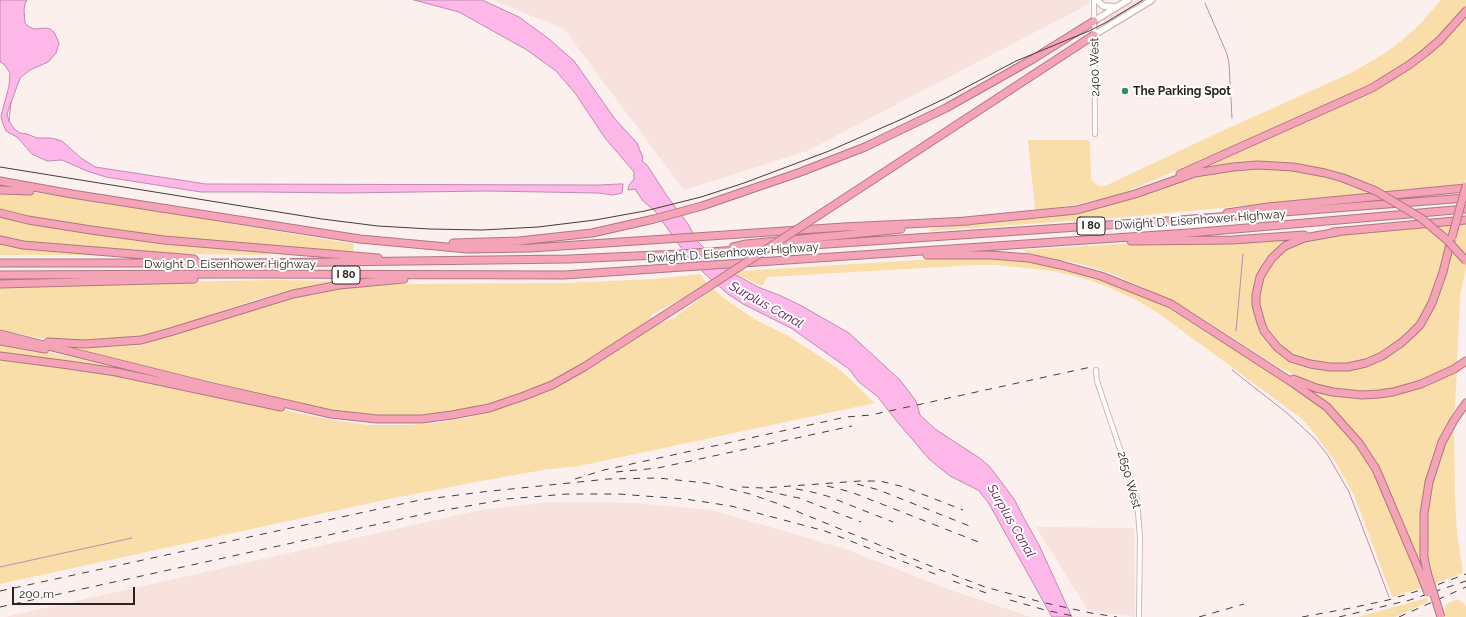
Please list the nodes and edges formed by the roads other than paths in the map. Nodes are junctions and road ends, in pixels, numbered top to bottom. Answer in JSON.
{"nodes":[{"id":1,"x":1095,"y":0,"type":"edge"},
{"id":2,"x":1128,"y":0,"type":"edge"},
{"id":3,"x":1152,"y":0,"type":"edge"},
{"id":4,"x":1118,"y":6,"type":"junction"},
{"id":5,"x":1466,"y":11,"type":"edge"},
{"id":6,"x":1094,"y":21,"type":"junction"},
{"id":7,"x":1094,"y":35,"type":"junction"},
{"id":8,"x":1095,"y":134,"type":"dead end"},
{"id":9,"x":0,"y":181,"type":"edge"},
{"id":10,"x":1466,"y":187,"type":"edge"},
{"id":11,"x":0,"y":190,"type":"edge"},
{"id":12,"x":72,"y":194,"type":"junction"},
{"id":13,"x":1135,"y":194,"type":"junction"},
{"id":14,"x":1466,"y":198,"type":"edge"},
{"id":15,"x":1466,"y":209,"type":"edge"},
{"id":16,"x":0,"y":213,"type":"edge"},
{"id":17,"x":1466,"y":220,"type":"edge"},
{"id":18,"x":969,"y":221,"type":"junction"},
{"id":19,"x":1166,"y":221,"type":"junction"},
{"id":20,"x":1338,"y":232,"type":"junction"},
{"id":21,"x":360,"y":239,"type":"junction"},
{"id":22,"x":0,"y":240,"type":"edge"},
{"id":23,"x":1069,"y":241,"type":"junction"},
{"id":24,"x":716,"y":251,"type":"junction"},
{"id":25,"x":867,"y":255,"type":"junction"},
{"id":26,"x":1466,"y":261,"type":"edge"},
{"id":27,"x":422,"y":262,"type":"junction"},
{"id":28,"x":0,"y":263,"type":"edge"},
{"id":29,"x":252,"y":263,"type":"junction"},
{"id":30,"x":233,"y":274,"type":"junction"},
{"id":31,"x":457,"y":275,"type":"junction"},
{"id":32,"x":0,"y":276,"type":"edge"},
{"id":33,"x":0,"y":284,"type":"edge"},
{"id":34,"x":0,"y":334,"type":"edge"},
{"id":35,"x":0,"y":340,"type":"edge"},
{"id":36,"x":32,"y":341,"type":"junction"},
{"id":37,"x":0,"y":356,"type":"edge"},
{"id":38,"x":1466,"y":361,"type":"edge"},
{"id":39,"x":135,"y":368,"type":"junction"},
{"id":40,"x":1269,"y":368,"type":"junction"},
{"id":41,"x":1096,"y":370,"type":"dead end"},
{"id":42,"x":1466,"y":403,"type":"edge"},
{"id":43,"x":367,"y":418,"type":"junction"},
{"id":44,"x":1424,"y":573,"type":"junction"},
{"id":45,"x":1139,"y":617,"type":"edge"},
{"id":46,"x":1440,"y":617,"type":"edge"}],
"edges":[{"from":1,"to":4,"type":"main road"},
{"from":1,"to":6,"type":"street","name":"2400 West"},
{"from":2,"to":4,"type":"main road"},
{"from":3,"to":7,"type":"main road"},
{"from":4,"to":6,"type":"main road"},
{"from":5,"to":13,"type":"highway"},
{"from":6,"to":7,"type":"street","name":"2400 West"},
{"from":6,"to":21,"type":"highway"},
{"from":7,"to":8,"type":"street","name":"2400 West"},
{"from":7,"to":43,"type":"highway","bridge":true},
{"from":9,"to":12,"type":"highway"},
{"from":10,"to":19,"type":"highway"},
{"from":10,"to":20,"type":"highway","bridge":true},
{"from":11,"to":12,"type":"highway"},
{"from":12,"to":21,"type":"highway"},
{"from":13,"to":18,"type":"highway"},
{"from":13,"to":26,"type":"highway","bridge":true},
{"from":14,"to":19,"type":"highway","name":"Dwight D. Eisenhower Highway","number":"I 80"},
{"from":15,"to":23,"type":"highway","name":"Dwight D. Eisenhower Highway","number":"I 80"},
{"from":16,"to":27,"type":"highway"},
{"from":17,"to":20,"type":"highway"},
{"from":18,"to":21,"type":"highway"},
{"from":18,"to":24,"type":"highway"},
{"from":19,"to":24,"type":"highway","name":"Dwight D. Eisenhower Highway","number":"I 80"},
{"from":20,"to":23,"type":"highway"},
{"from":22,"to":29,"type":"highway"},
{"from":23,"to":25,"type":"highway","name":"Dwight D. Eisenhower Highway","number":"I 80"},
{"from":24,"to":27,"type":"highway","name":"Dwight D. Eisenhower Highway","number":"I 80"},
{"from":25,"to":31,"type":"highway","name":"Dwight D. Eisenhower Highway","number":"I 80"},
{"from":25,"to":40,"type":"highway"},
{"from":27,"to":29,"type":"highway","name":"Dwight D. Eisenhower Highway","number":"I 80"},
{"from":28,"to":29,"type":"highway","name":"Dwight D. Eisenhower Highway","number":"I 80"},
{"from":30,"to":31,"type":"highway","name":"Dwight D. Eisenhower Highway","number":"I 80"},
{"from":30,"to":32,"type":"highway","name":"Dwight D. Eisenhower Highway","number":"I 80"},
{"from":30,"to":33,"type":"highway"},
{"from":31,"to":36,"type":"highway"},
{"from":34,"to":36,"type":"highway"},
{"from":35,"to":39,"type":"highway"},
{"from":36,"to":39,"type":"highway"},
{"from":37,"to":43,"type":"highway"},
{"from":38,"to":40,"type":"highway"},
{"from":39,"to":43,"type":"highway"},
{"from":40,"to":44,"type":"highway"},
{"from":41,"to":45,"type":"street","name":"2650 West"},
{"from":42,"to":44,"type":"highway"},
{"from":44,"to":46,"type":"highway","bridge":true}]}
